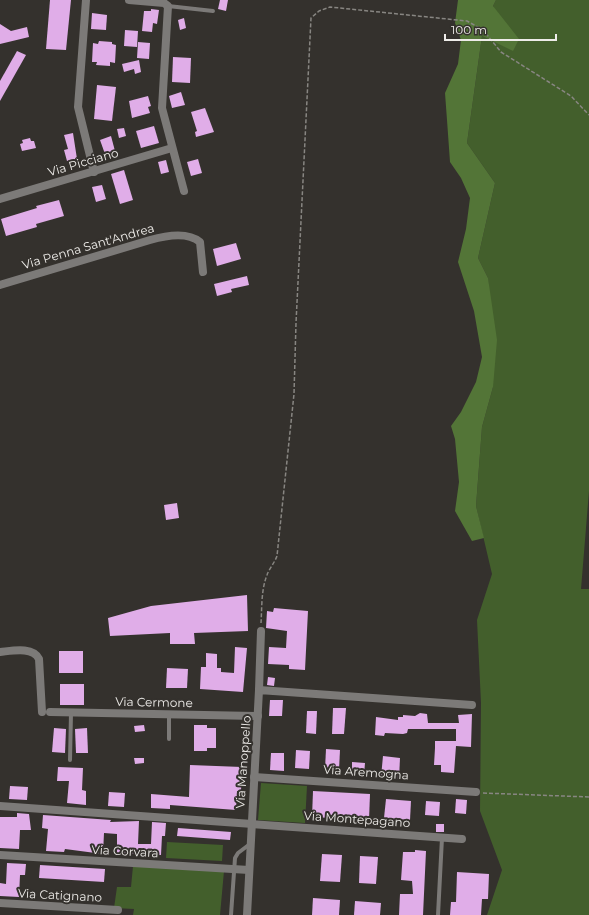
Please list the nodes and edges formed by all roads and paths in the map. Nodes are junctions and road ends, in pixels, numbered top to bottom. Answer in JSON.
{"nodes":[{"id":1,"x":86,"y":0,"type":"edge"},
{"id":2,"x":129,"y":0,"type":"edge"},
{"id":3,"x":168,"y":6,"type":"junction"},
{"id":4,"x":213,"y":11,"type":"dead end"},
{"id":5,"x":589,"y":115,"type":"edge"},
{"id":6,"x":172,"y":148,"type":"junction"},
{"id":7,"x":94,"y":172,"type":"junction"},
{"id":8,"x":184,"y":191,"type":"dead end"},
{"id":9,"x":0,"y":199,"type":"edge"},
{"id":10,"x":203,"y":272,"type":"dead end"},
{"id":11,"x":0,"y":285,"type":"edge"},
{"id":12,"x":261,"y":631,"type":"joint"},
{"id":13,"x":0,"y":652,"type":"edge"},
{"id":14,"x":259,"y":690,"type":"junction"},
{"id":15,"x":472,"y":704,"type":"dead end"},
{"id":16,"x":71,"y":713,"type":"junction"},
{"id":17,"x":169,"y":714,"type":"junction"},
{"id":18,"x":258,"y":716,"type":"junction"},
{"id":19,"x":169,"y":739,"type":"dead end"},
{"id":20,"x":70,"y":760,"type":"dead end"},
{"id":21,"x":254,"y":776,"type":"junction"},
{"id":22,"x":476,"y":792,"type":"joint"},
{"id":23,"x":589,"y":797,"type":"edge"},
{"id":24,"x":0,"y":806,"type":"edge"},
{"id":25,"x":251,"y":823,"type":"junction"},
{"id":26,"x":442,"y":837,"type":"junction"},
{"id":27,"x":462,"y":839,"type":"dead end"},
{"id":28,"x":250,"y":844,"type":"junction"},
{"id":29,"x":0,"y":855,"type":"edge"},
{"id":30,"x":234,"y":869,"type":"junction"},
{"id":31,"x":249,"y":870,"type":"junction"},
{"id":32,"x":0,"y":903,"type":"edge"},
{"id":33,"x":118,"y":910,"type":"dead end"},
{"id":34,"x":231,"y":915,"type":"edge"},
{"id":35,"x":247,"y":915,"type":"edge"},
{"id":36,"x":438,"y":915,"type":"edge"}],
"edges":[{"from":1,"to":7,"type":"street"},
{"from":2,"to":3,"type":"street"},
{"from":3,"to":4,"type":"lane"},
{"from":3,"to":6,"type":"street"},
{"from":5,"to":12,"type":"path"},
{"from":6,"to":7,"type":"street","name":"Via Picciano"},
{"from":6,"to":8,"type":"street"},
{"from":7,"to":9,"type":"street","name":"Via Picciano"},
{"from":10,"to":11,"type":"street","name":"Via Penna Sant'Andrea"},
{"from":12,"to":14,"type":"street","name":"Via Manoppello"},
{"from":13,"to":16,"type":"street","name":"Via Cermone"},
{"from":14,"to":15,"type":"street"},
{"from":14,"to":18,"type":"street","name":"Via Manoppello"},
{"from":16,"to":17,"type":"street","name":"Via Cermone"},
{"from":16,"to":20,"type":"lane"},
{"from":17,"to":18,"type":"street","name":"Via Cermone"},
{"from":17,"to":19,"type":"lane"},
{"from":18,"to":21,"type":"street","name":"Via Manoppello"},
{"from":21,"to":22,"type":"street","name":"Via Aremogna"},
{"from":21,"to":25,"type":"street","name":"Via Manoppello"},
{"from":22,"to":23,"type":"path"},
{"from":24,"to":25,"type":"street","name":"Via Manoppello"},
{"from":25,"to":26,"type":"street","name":"Via Montepagano"},
{"from":25,"to":28,"type":"street"},
{"from":26,"to":27,"type":"street","name":"Via Montepagano"},
{"from":26,"to":36,"type":"lane"},
{"from":28,"to":30,"type":"lane"},
{"from":28,"to":31,"type":"street"},
{"from":29,"to":30,"type":"street","name":"Via Corvara"},
{"from":30,"to":31,"type":"street","name":"Via Corvara"},
{"from":30,"to":34,"type":"lane"},
{"from":31,"to":35,"type":"street"},
{"from":32,"to":33,"type":"street","name":"Via Catignano"}]}
